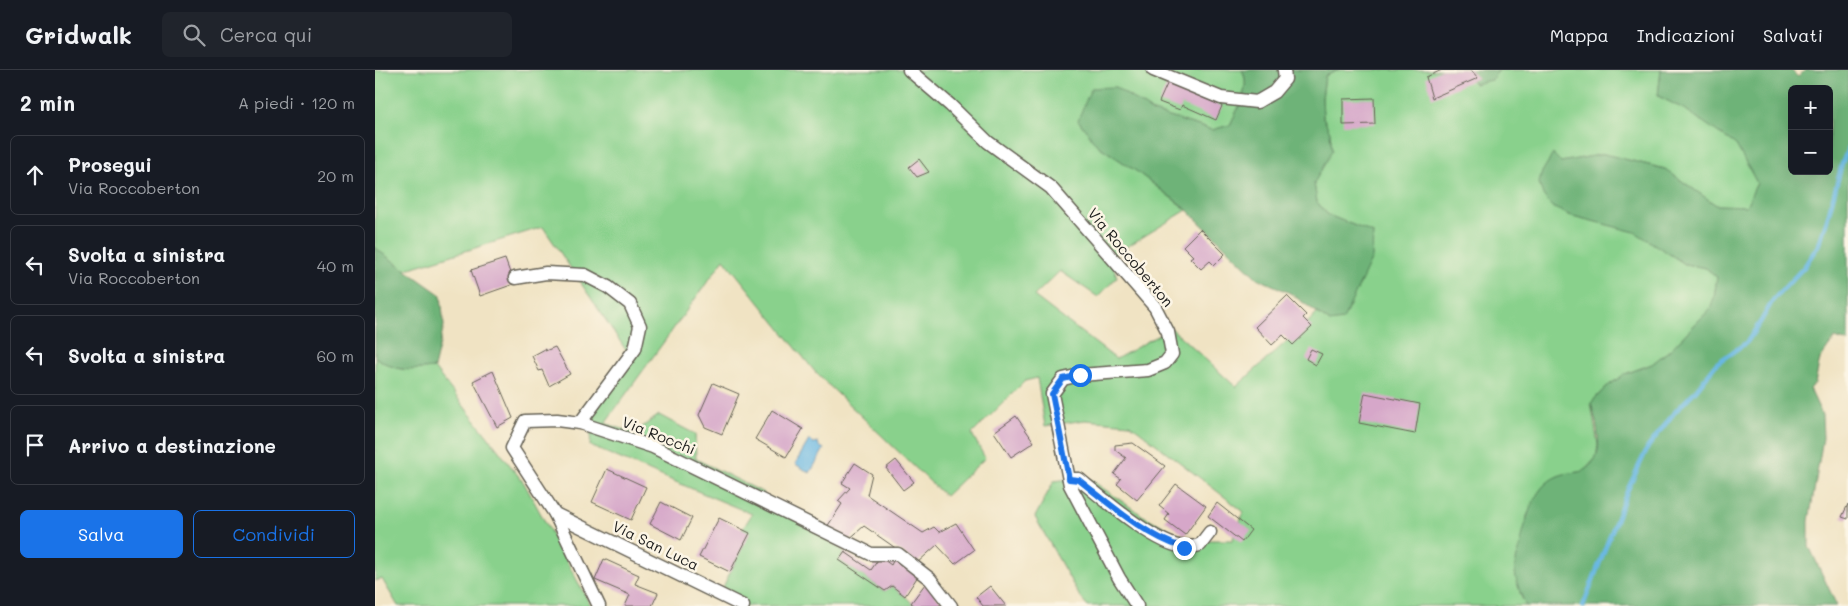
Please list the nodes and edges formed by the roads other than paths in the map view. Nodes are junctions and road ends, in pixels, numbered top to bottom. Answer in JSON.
{"nodes":[{"id":1,"x":909,"y":70,"type":"edge"},
{"id":2,"x":1153,"y":70,"type":"edge"},
{"id":3,"x":1284,"y":70,"type":"edge"},
{"id":4,"x":515,"y":278,"type":"dead end"},
{"id":5,"x":580,"y":422,"type":"junction"},
{"id":6,"x":1069,"y":479,"type":"junction"},
{"id":7,"x":555,"y":514,"type":"junction"},
{"id":8,"x":1210,"y":532,"type":"dead end"},
{"id":9,"x":599,"y":606,"type":"edge"},
{"id":10,"x":743,"y":606,"type":"edge"},
{"id":11,"x":951,"y":606,"type":"edge"},
{"id":12,"x":1137,"y":606,"type":"edge"}],
"edges":[{"from":1,"to":6,"type":"street","name":"Via Roccoberton"},
{"from":2,"to":3,"type":"street"},
{"from":4,"to":5,"type":"street"},
{"from":5,"to":7,"type":"street","name":"Via Rocchi"},
{"from":5,"to":11,"type":"street","name":"Via Rocchi"},
{"from":6,"to":8,"type":"street"},
{"from":6,"to":12,"type":"street","name":"Via Roccoberton"},
{"from":7,"to":9,"type":"street","name":"Via Rocchi"},
{"from":7,"to":10,"type":"street","name":"Via San Luca"}]}
